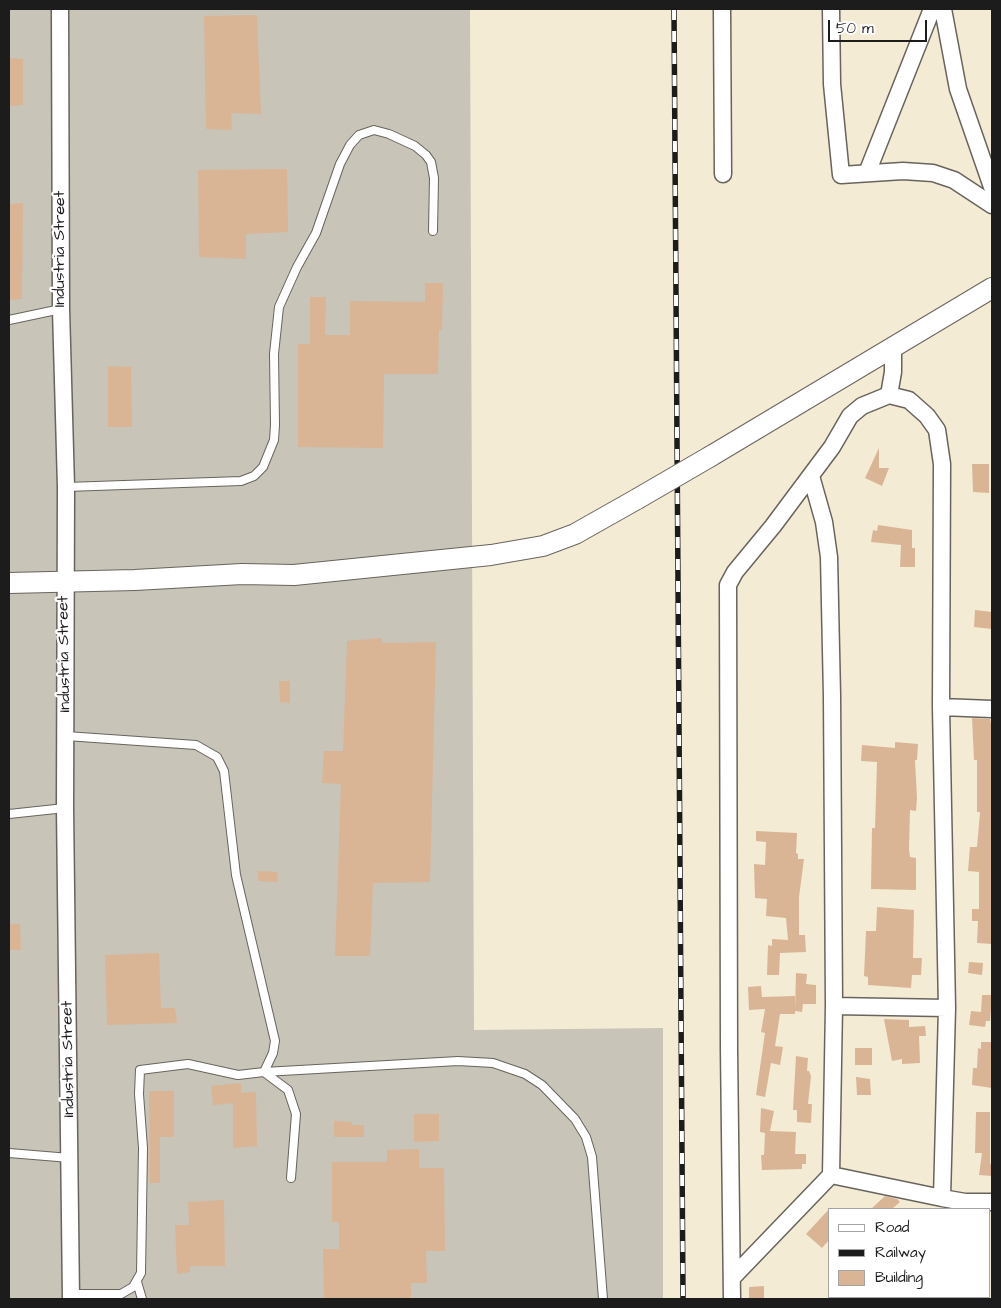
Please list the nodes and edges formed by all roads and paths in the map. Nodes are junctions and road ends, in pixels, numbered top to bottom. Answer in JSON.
{"nodes":[{"id":1,"x":60,"y":9,"type":"edge"},
{"id":2,"x":722,"y":9,"type":"edge"},
{"id":3,"x":831,"y":9,"type":"edge"},
{"id":4,"x":932,"y":9,"type":"edge"},
{"id":5,"x":943,"y":9,"type":"edge"},
{"id":6,"x":867,"y":173,"type":"junction"},
{"id":7,"x":723,"y":174,"type":"dead end"},
{"id":8,"x":992,"y":187,"type":"edge"},
{"id":9,"x":992,"y":205,"type":"edge"},
{"id":10,"x":433,"y":231,"type":"dead end"},
{"id":11,"x":992,"y":288,"type":"edge"},
{"id":12,"x":61,"y":309,"type":"junction"},
{"id":13,"x":9,"y":320,"type":"edge"},
{"id":14,"x":893,"y":347,"type":"junction"},
{"id":15,"x":888,"y":395,"type":"junction"},
{"id":16,"x":811,"y":476,"type":"junction"},
{"id":17,"x":66,"y":487,"type":"junction"},
{"id":18,"x":64,"y":582,"type":"junction"},
{"id":19,"x":9,"y":583,"type":"edge"},
{"id":20,"x":941,"y":708,"type":"junction"},
{"id":21,"x":992,"y":709,"type":"edge"},
{"id":22,"x":66,"y":736,"type":"junction"},
{"id":23,"x":65,"y":808,"type":"junction"},
{"id":24,"x":9,"y":814,"type":"edge"},
{"id":25,"x":834,"y":1006,"type":"junction"},
{"id":26,"x":947,"y":1008,"type":"junction"},
{"id":27,"x":264,"y":1072,"type":"junction"},
{"id":28,"x":9,"y":1154,"type":"edge"},
{"id":29,"x":70,"y":1158,"type":"junction"},
{"id":30,"x":831,"y":1175,"type":"junction"},
{"id":31,"x":291,"y":1178,"type":"dead end"},
{"id":32,"x":942,"y":1198,"type":"junction"},
{"id":33,"x":992,"y":1202,"type":"edge"},
{"id":34,"x":961,"y":1206,"type":"edge"},
{"id":35,"x":732,"y":1278,"type":"junction"},
{"id":36,"x":137,"y":1282,"type":"junction"},
{"id":37,"x":71,"y":1296,"type":"edge"},
{"id":38,"x":142,"y":1299,"type":"edge"},
{"id":39,"x":603,"y":1299,"type":"edge"},
{"id":40,"x":732,"y":1299,"type":"edge"}],
"edges":[{"from":1,"to":12,"type":"street","name":"Industria Street"},
{"from":2,"to":7,"type":"street"},
{"from":3,"to":6,"type":"street"},
{"from":4,"to":6,"type":"street"},
{"from":5,"to":8,"type":"street"},
{"from":6,"to":9,"type":"street"},
{"from":10,"to":17,"type":"lane"},
{"from":11,"to":14,"type":"street"},
{"from":12,"to":13,"type":"lane"},
{"from":12,"to":17,"type":"street","name":"Industria Street"},
{"from":14,"to":15,"type":"street"},
{"from":14,"to":18,"type":"street","bridge":true},
{"from":15,"to":16,"type":"street"},
{"from":15,"to":20,"type":"street"},
{"from":16,"to":25,"type":"street"},
{"from":16,"to":35,"type":"street"},
{"from":17,"to":18,"type":"street","name":"Industria Street"},
{"from":18,"to":19,"type":"street"},
{"from":18,"to":22,"type":"street","name":"Industria Street"},
{"from":20,"to":21,"type":"street"},
{"from":20,"to":26,"type":"street"},
{"from":22,"to":23,"type":"street","name":"Industria Street"},
{"from":22,"to":27,"type":"lane"},
{"from":23,"to":24,"type":"lane"},
{"from":23,"to":29,"type":"street","name":"Industria Street"},
{"from":25,"to":26,"type":"street"},
{"from":25,"to":30,"type":"street"},
{"from":26,"to":32,"type":"street"},
{"from":27,"to":31,"type":"lane"},
{"from":27,"to":36,"type":"lane"},
{"from":27,"to":39,"type":"lane"},
{"from":28,"to":29,"type":"lane"},
{"from":29,"to":37,"type":"street","name":"Industria Street"},
{"from":30,"to":32,"type":"street"},
{"from":30,"to":35,"type":"street"},
{"from":32,"to":34,"type":"street"},
{"from":33,"to":34,"type":"street"},
{"from":35,"to":40,"type":"street"},
{"from":36,"to":37,"type":"lane"},
{"from":36,"to":38,"type":"lane"}]}
